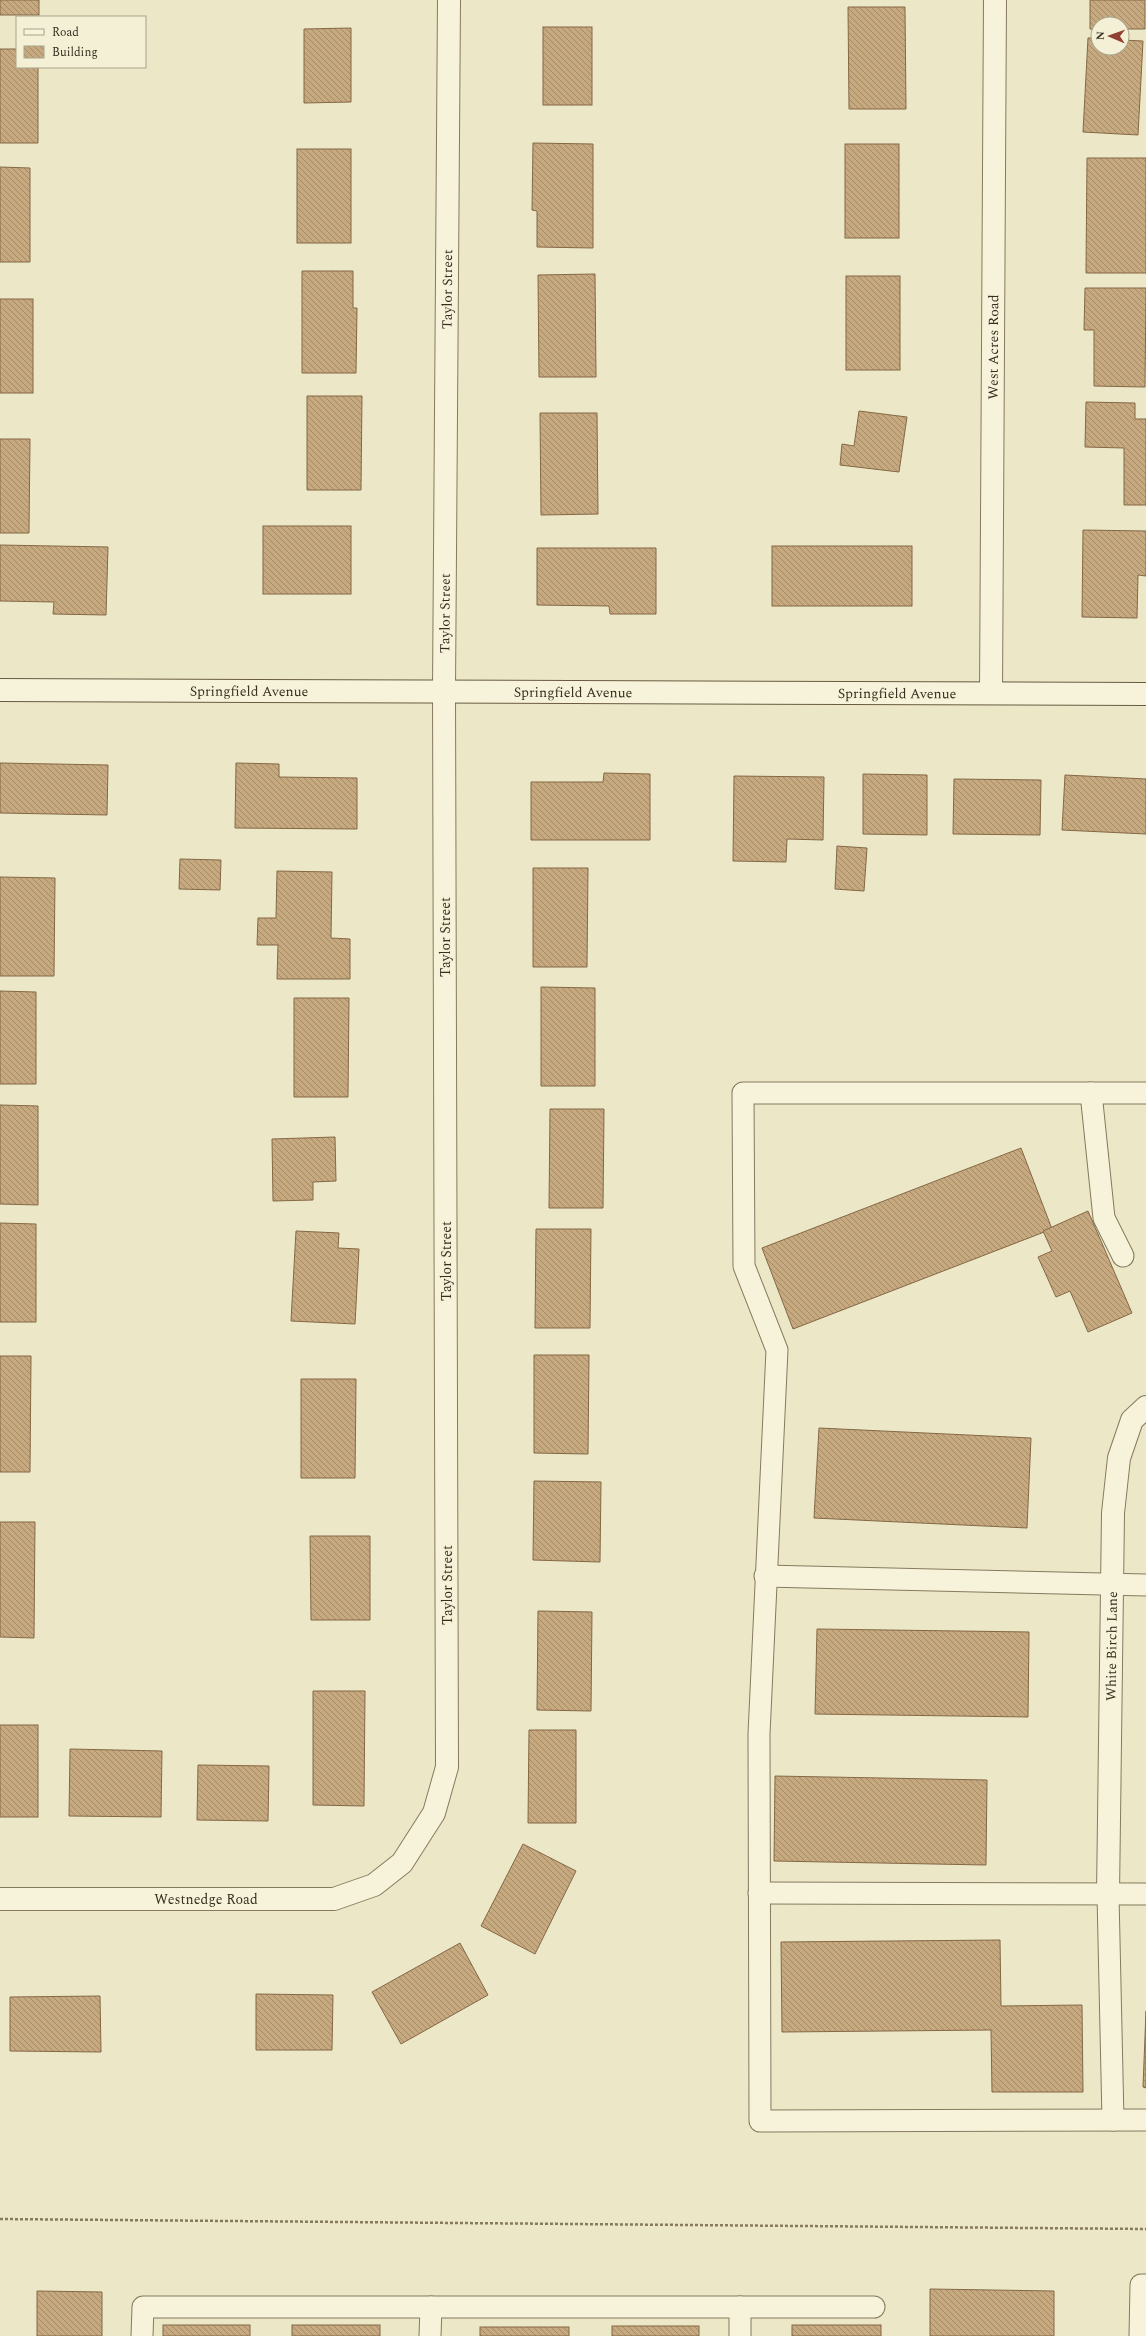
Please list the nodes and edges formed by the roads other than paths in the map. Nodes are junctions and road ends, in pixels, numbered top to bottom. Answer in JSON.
{"nodes":[{"id":1,"x":449,"y":0,"type":"edge"},
{"id":2,"x":995,"y":0,"type":"edge"},
{"id":3,"x":0,"y":690,"type":"edge"},
{"id":4,"x":444,"y":690,"type":"junction"},
{"id":5,"x":991,"y":693,"type":"junction"},
{"id":6,"x":1146,"y":694,"type":"edge"},
{"id":7,"x":1091,"y":1093,"type":"junction"},
{"id":8,"x":1146,"y":1093,"type":"edge"},
{"id":9,"x":1123,"y":1256,"type":"dead end"},
{"id":10,"x":1146,"y":1407,"type":"edge"},
{"id":11,"x":765,"y":1576,"type":"junction"},
{"id":12,"x":1112,"y":1585,"type":"junction"},
{"id":13,"x":1146,"y":1585,"type":"edge"},
{"id":14,"x":402,"y":1863,"type":"joint"},
{"id":15,"x":759,"y":1893,"type":"junction"},
{"id":16,"x":1108,"y":1894,"type":"junction"},
{"id":17,"x":1146,"y":1894,"type":"edge"},
{"id":18,"x":0,"y":1899,"type":"edge"},
{"id":19,"x":1113,"y":2120,"type":"junction"},
{"id":20,"x":1146,"y":2120,"type":"edge"},
{"id":21,"x":1146,"y":2285,"type":"edge"},
{"id":22,"x":431,"y":2307,"type":"junction"},
{"id":23,"x":740,"y":2307,"type":"junction"},
{"id":24,"x":874,"y":2307,"type":"dead end"},
{"id":25,"x":142,"y":2336,"type":"edge"},
{"id":26,"x":430,"y":2336,"type":"edge"},
{"id":27,"x":740,"y":2336,"type":"edge"},
{"id":28,"x":1140,"y":2336,"type":"edge"}],
"edges":[{"from":1,"to":4,"type":"street","name":"Taylor Street"},
{"from":2,"to":5,"type":"street","name":"West Acres Road"},
{"from":3,"to":4,"type":"street","name":"Springfield Avenue"},
{"from":4,"to":5,"type":"street","name":"Springfield Avenue"},
{"from":4,"to":14,"type":"street","name":"Taylor Street"},
{"from":5,"to":6,"type":"street","name":"Springfield Avenue"},
{"from":7,"to":8,"type":"lane"},
{"from":7,"to":9,"type":"lane"},
{"from":7,"to":11,"type":"lane"},
{"from":10,"to":12,"type":"street","name":"White Birch Lane"},
{"from":11,"to":12,"type":"lane"},
{"from":11,"to":15,"type":"lane"},
{"from":12,"to":13,"type":"lane"},
{"from":12,"to":16,"type":"street","name":"White Birch Lane"},
{"from":14,"to":18,"type":"street","name":"Westnedge Road"},
{"from":15,"to":16,"type":"lane"},
{"from":15,"to":19,"type":"lane"},
{"from":16,"to":17,"type":"lane"},
{"from":16,"to":19,"type":"lane"},
{"from":19,"to":20,"type":"lane"},
{"from":21,"to":28,"type":"lane"},
{"from":22,"to":23,"type":"lane"},
{"from":22,"to":25,"type":"lane"},
{"from":22,"to":26,"type":"lane"},
{"from":23,"to":24,"type":"lane"},
{"from":23,"to":27,"type":"lane"}]}
